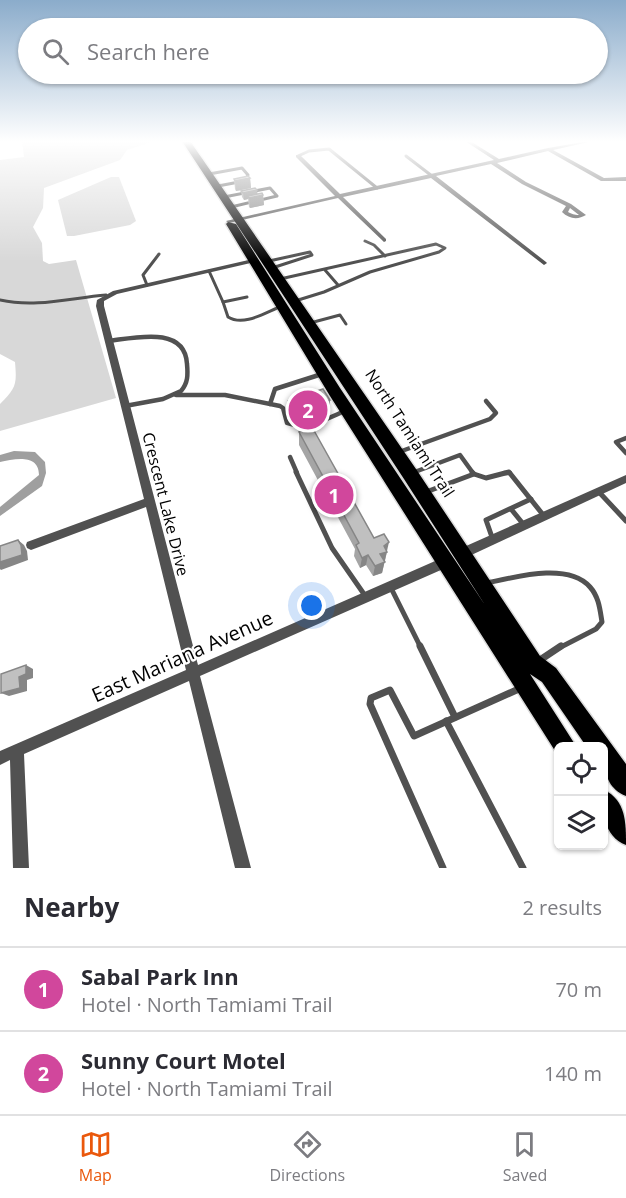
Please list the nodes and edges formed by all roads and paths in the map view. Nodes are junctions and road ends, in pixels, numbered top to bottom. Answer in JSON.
{"nodes":[{"id":1,"x":209,"y":182,"type":"edge"},
{"id":2,"x":214,"y":182,"type":"edge"},
{"id":3,"x":242,"y":182,"type":"edge"},
{"id":4,"x":325,"y":182,"type":"edge"},
{"id":5,"x":369,"y":182,"type":"edge"},
{"id":6,"x":407,"y":182,"type":"edge"},
{"id":7,"x":439,"y":182,"type":"edge"},
{"id":8,"x":522,"y":182,"type":"edge"},
{"id":9,"x":377,"y":188,"type":"junction"},
{"id":10,"x":224,"y":196,"type":"junction"},
{"id":11,"x":340,"y":196,"type":"junction"},
{"id":12,"x":569,"y":205,"type":"dead end"},
{"id":13,"x":234,"y":220,"type":"junction"},
{"id":14,"x":384,"y":240,"type":"dead end"},
{"id":15,"x":365,"y":241,"type":"dead end"},
{"id":16,"x":412,"y":251,"type":"junction"},
{"id":17,"x":159,"y":254,"type":"dead end"},
{"id":18,"x":385,"y":256,"type":"junction"},
{"id":19,"x":419,"y":258,"type":"junction"},
{"id":20,"x":253,"y":261,"type":"junction"},
{"id":21,"x":360,"y":261,"type":"junction"},
{"id":22,"x":544,"y":263,"type":"dead end"},
{"id":23,"x":274,"y":270,"type":"junction"},
{"id":24,"x":325,"y":270,"type":"junction"},
{"id":25,"x":209,"y":271,"type":"junction"},
{"id":26,"x":370,"y":272,"type":"junction"},
{"id":27,"x":147,"y":285,"type":"junction"},
{"id":28,"x":338,"y":285,"type":"junction"},
{"id":29,"x":106,"y":296,"type":"junction"},
{"id":30,"x":247,"y":297,"type":"dead end"},
{"id":31,"x":0,"y":300,"type":"edge"},
{"id":32,"x":223,"y":302,"type":"junction"},
{"id":33,"x":289,"y":303,"type":"junction"},
{"id":34,"x":334,"y":308,"type":"dead end"},
{"id":35,"x":340,"y":315,"type":"junction"},
{"id":36,"x":310,"y":323,"type":"junction"},
{"id":37,"x":346,"y":324,"type":"dead end"},
{"id":38,"x":296,"y":327,"type":"junction"},
{"id":39,"x":108,"y":341,"type":"junction"},
{"id":40,"x":325,"y":346,"type":"junction"},
{"id":41,"x":313,"y":354,"type":"junction"},
{"id":42,"x":325,"y":373,"type":"junction"},
{"id":43,"x":345,"y":376,"type":"junction"},
{"id":44,"x":176,"y":395,"type":"junction"},
{"id":45,"x":486,"y":401,"type":"dead end"},
{"id":46,"x":270,"y":404,"type":"junction"},
{"id":47,"x":294,"y":405,"type":"edge"},
{"id":48,"x":125,"y":406,"type":"junction"},
{"id":49,"x":283,"y":408,"type":"junction"},
{"id":50,"x":348,"y":410,"type":"junction"},
{"id":51,"x":626,"y":438,"type":"edge"},
{"id":52,"x":396,"y":453,"type":"junction"},
{"id":53,"x":626,"y":453,"type":"edge"},
{"id":54,"x":290,"y":457,"type":"dead end"},
{"id":55,"x":410,"y":474,"type":"junction"},
{"id":56,"x":474,"y":474,"type":"junction"},
{"id":57,"x":626,"y":479,"type":"edge"},
{"id":58,"x":598,"y":491,"type":"junction"},
{"id":59,"x":423,"y":493,"type":"junction"},
{"id":60,"x":531,"y":499,"type":"junction"},
{"id":61,"x":150,"y":501,"type":"junction"},
{"id":62,"x":511,"y":509,"type":"junction"},
{"id":63,"x":544,"y":516,"type":"junction"},
{"id":64,"x":626,"y":521,"type":"edge"},
{"id":65,"x":524,"y":525,"type":"junction"},
{"id":66,"x":494,"y":540,"type":"junction"},
{"id":67,"x":31,"y":545,"type":"dead end"},
{"id":68,"x":453,"y":558,"type":"junction"},
{"id":69,"x":481,"y":584,"type":"junction"},
{"id":70,"x":390,"y":586,"type":"junction"},
{"id":71,"x":366,"y":597,"type":"junction"},
{"id":72,"x":505,"y":621,"type":"junction"},
{"id":73,"x":533,"y":663,"type":"junction"},
{"id":74,"x":193,"y":672,"type":"junction"},
{"id":75,"x":524,"y":686,"type":"junction"},
{"id":76,"x":455,"y":717,"type":"junction"},
{"id":77,"x":446,"y":721,"type":"junction"},
{"id":78,"x":562,"y":742,"type":"edge"},
{"id":79,"x":596,"y":742,"type":"edge"},
{"id":80,"x":17,"y":751,"type":"junction"},
{"id":81,"x":0,"y":758,"type":"edge"},
{"id":82,"x":608,"y":758,"type":"edge"},
{"id":83,"x":624,"y":779,"type":"edge"},
{"id":84,"x":608,"y":809,"type":"edge"},
{"id":85,"x":626,"y":833,"type":"edge"},
{"id":86,"x":21,"y":868,"type":"edge"},
{"id":87,"x":243,"y":868,"type":"edge"},
{"id":88,"x":443,"y":868,"type":"edge"},
{"id":89,"x":523,"y":868,"type":"edge"}],
"edges":[{"from":1,"to":13,"type":"main road","name":"North Tamiami Trail"},
{"from":2,"to":10,"type":"main road","name":"North Tamiami Trail"},
{"from":3,"to":10,"type":"lane"},
{"from":4,"to":11,"type":"street"},
{"from":5,"to":9,"type":"lane"},
{"from":6,"to":9,"type":"street"},
{"from":7,"to":22,"type":"street"},
{"from":8,"to":12,"type":"street"},
{"from":9,"to":11,"type":"street"},
{"from":10,"to":10,"type":"lane"},
{"from":10,"to":13,"type":"main road","name":"North Tamiami Trail"},
{"from":11,"to":13,"type":"street"},
{"from":11,"to":14,"type":"street"},
{"from":13,"to":20,"type":"main road","name":"North Tamiami Trail"},
{"from":13,"to":23,"type":"main road","name":"North Tamiami Trail"},
{"from":15,"to":18,"type":"lane"},
{"from":16,"to":18,"type":"lane"},
{"from":16,"to":19,"type":"lane"},
{"from":16,"to":19,"type":"lane"},
{"from":17,"to":27,"type":"lane"},
{"from":18,"to":21,"type":"lane"},
{"from":19,"to":26,"type":"lane"},
{"from":20,"to":25,"type":"street"},
{"from":20,"to":33,"type":"main road","name":"North Tamiami Trail"},
{"from":21,"to":24,"type":"lane"},
{"from":21,"to":26,"type":"lane"},
{"from":23,"to":23,"type":"lane"},
{"from":23,"to":24,"type":"lane"},
{"from":23,"to":33,"type":"main road","name":"North Tamiami Trail"},
{"from":24,"to":28,"type":"lane"},
{"from":25,"to":27,"type":"street"},
{"from":25,"to":32,"type":"lane"},
{"from":26,"to":28,"type":"lane"},
{"from":27,"to":29,"type":"street"},
{"from":28,"to":33,"type":"lane"},
{"from":29,"to":31,"type":"lane"},
{"from":29,"to":39,"type":"street","name":"Crescent Lake Drive"},
{"from":30,"to":32,"type":"lane"},
{"from":32,"to":33,"type":"lane"},
{"from":33,"to":36,"type":"main road","name":"North Tamiami Trail"},
{"from":33,"to":38,"type":"main road","name":"North Tamiami Trail"},
{"from":34,"to":35,"type":"lane"},
{"from":35,"to":36,"type":"lane"},
{"from":35,"to":37,"type":"lane"},
{"from":36,"to":40,"type":"main road","name":"North Tamiami Trail"},
{"from":38,"to":40,"type":"main road"},
{"from":38,"to":41,"type":"main road","name":"North Tamiami Trail"},
{"from":39,"to":44,"type":"lane"},
{"from":39,"to":48,"type":"street","name":"Crescent Lake Drive"},
{"from":40,"to":43,"type":"main road","name":"North Tamiami Trail"},
{"from":41,"to":42,"type":"main road","name":"North Tamiami Trail"},
{"from":41,"to":43,"type":"main road"},
{"from":42,"to":46,"type":"lane"},
{"from":42,"to":50,"type":"main road","name":"North Tamiami Trail"},
{"from":43,"to":52,"type":"main road","name":"North Tamiami Trail"},
{"from":44,"to":46,"type":"lane"},
{"from":44,"to":48,"type":"lane"},
{"from":45,"to":52,"type":"lane"},
{"from":46,"to":49,"type":"lane"},
{"from":47,"to":49,"type":"lane"},
{"from":48,"to":61,"type":"street","name":"Crescent Lake Drive"},
{"from":49,"to":50,"type":"lane"},
{"from":50,"to":68,"type":"main road","name":"North Tamiami Trail"},
{"from":51,"to":53,"type":"lane"},
{"from":52,"to":55,"type":"main road","name":"North Tamiami Trail"},
{"from":54,"to":71,"type":"lane"},
{"from":55,"to":56,"type":"lane"},
{"from":55,"to":59,"type":"main road","name":"North Tamiami Trail"},
{"from":56,"to":59,"type":"lane"},
{"from":56,"to":60,"type":"lane"},
{"from":57,"to":58,"type":"street","name":"East Mariana Avenue"},
{"from":58,"to":63,"type":"street","name":"East Mariana Avenue"},
{"from":58,"to":64,"type":"lane"},
{"from":59,"to":68,"type":"main road","name":"North Tamiami Trail"},
{"from":60,"to":62,"type":"lane"},
{"from":60,"to":63,"type":"lane"},
{"from":61,"to":67,"type":"street"},
{"from":61,"to":74,"type":"street","name":"Crescent Lake Drive"},
{"from":62,"to":65,"type":"lane"},
{"from":62,"to":66,"type":"lane"},
{"from":63,"to":65,"type":"street","name":"East Mariana Avenue"},
{"from":65,"to":66,"type":"street","name":"East Mariana Avenue"},
{"from":66,"to":68,"type":"street","name":"East Mariana Avenue"},
{"from":68,"to":69,"type":"main road","name":"North Tamiami Trail"},
{"from":68,"to":70,"type":"street","name":"East Mariana Avenue"},
{"from":68,"to":72,"type":"main road"},
{"from":68,"to":75,"type":"main road","name":"North Tamiami Trail"},
{"from":69,"to":72,"type":"main road","name":"North Tamiami Trail"},
{"from":69,"to":73,"type":"lane"},
{"from":70,"to":71,"type":"street","name":"East Mariana Avenue"},
{"from":70,"to":76,"type":"lane"},
{"from":71,"to":74,"type":"street","name":"East Mariana Avenue"},
{"from":72,"to":73,"type":"main road","name":"North Tamiami Trail"},
{"from":73,"to":79,"type":"main road","name":"North Tamiami Trail"},
{"from":74,"to":80,"type":"street","name":"East Mariana Avenue"},
{"from":74,"to":87,"type":"street","name":"Crescent Lake Drive"},
{"from":75,"to":76,"type":"lane"},
{"from":75,"to":78,"type":"main road","name":"North Tamiami Trail"},
{"from":76,"to":77,"type":"lane"},
{"from":77,"to":88,"type":"lane"},
{"from":77,"to":89,"type":"lane"},
{"from":80,"to":81,"type":"street","name":"East Mariana Avenue"},
{"from":80,"to":86,"type":"street"},
{"from":82,"to":83,"type":"main road"},
{"from":84,"to":85,"type":"main road"}]}
